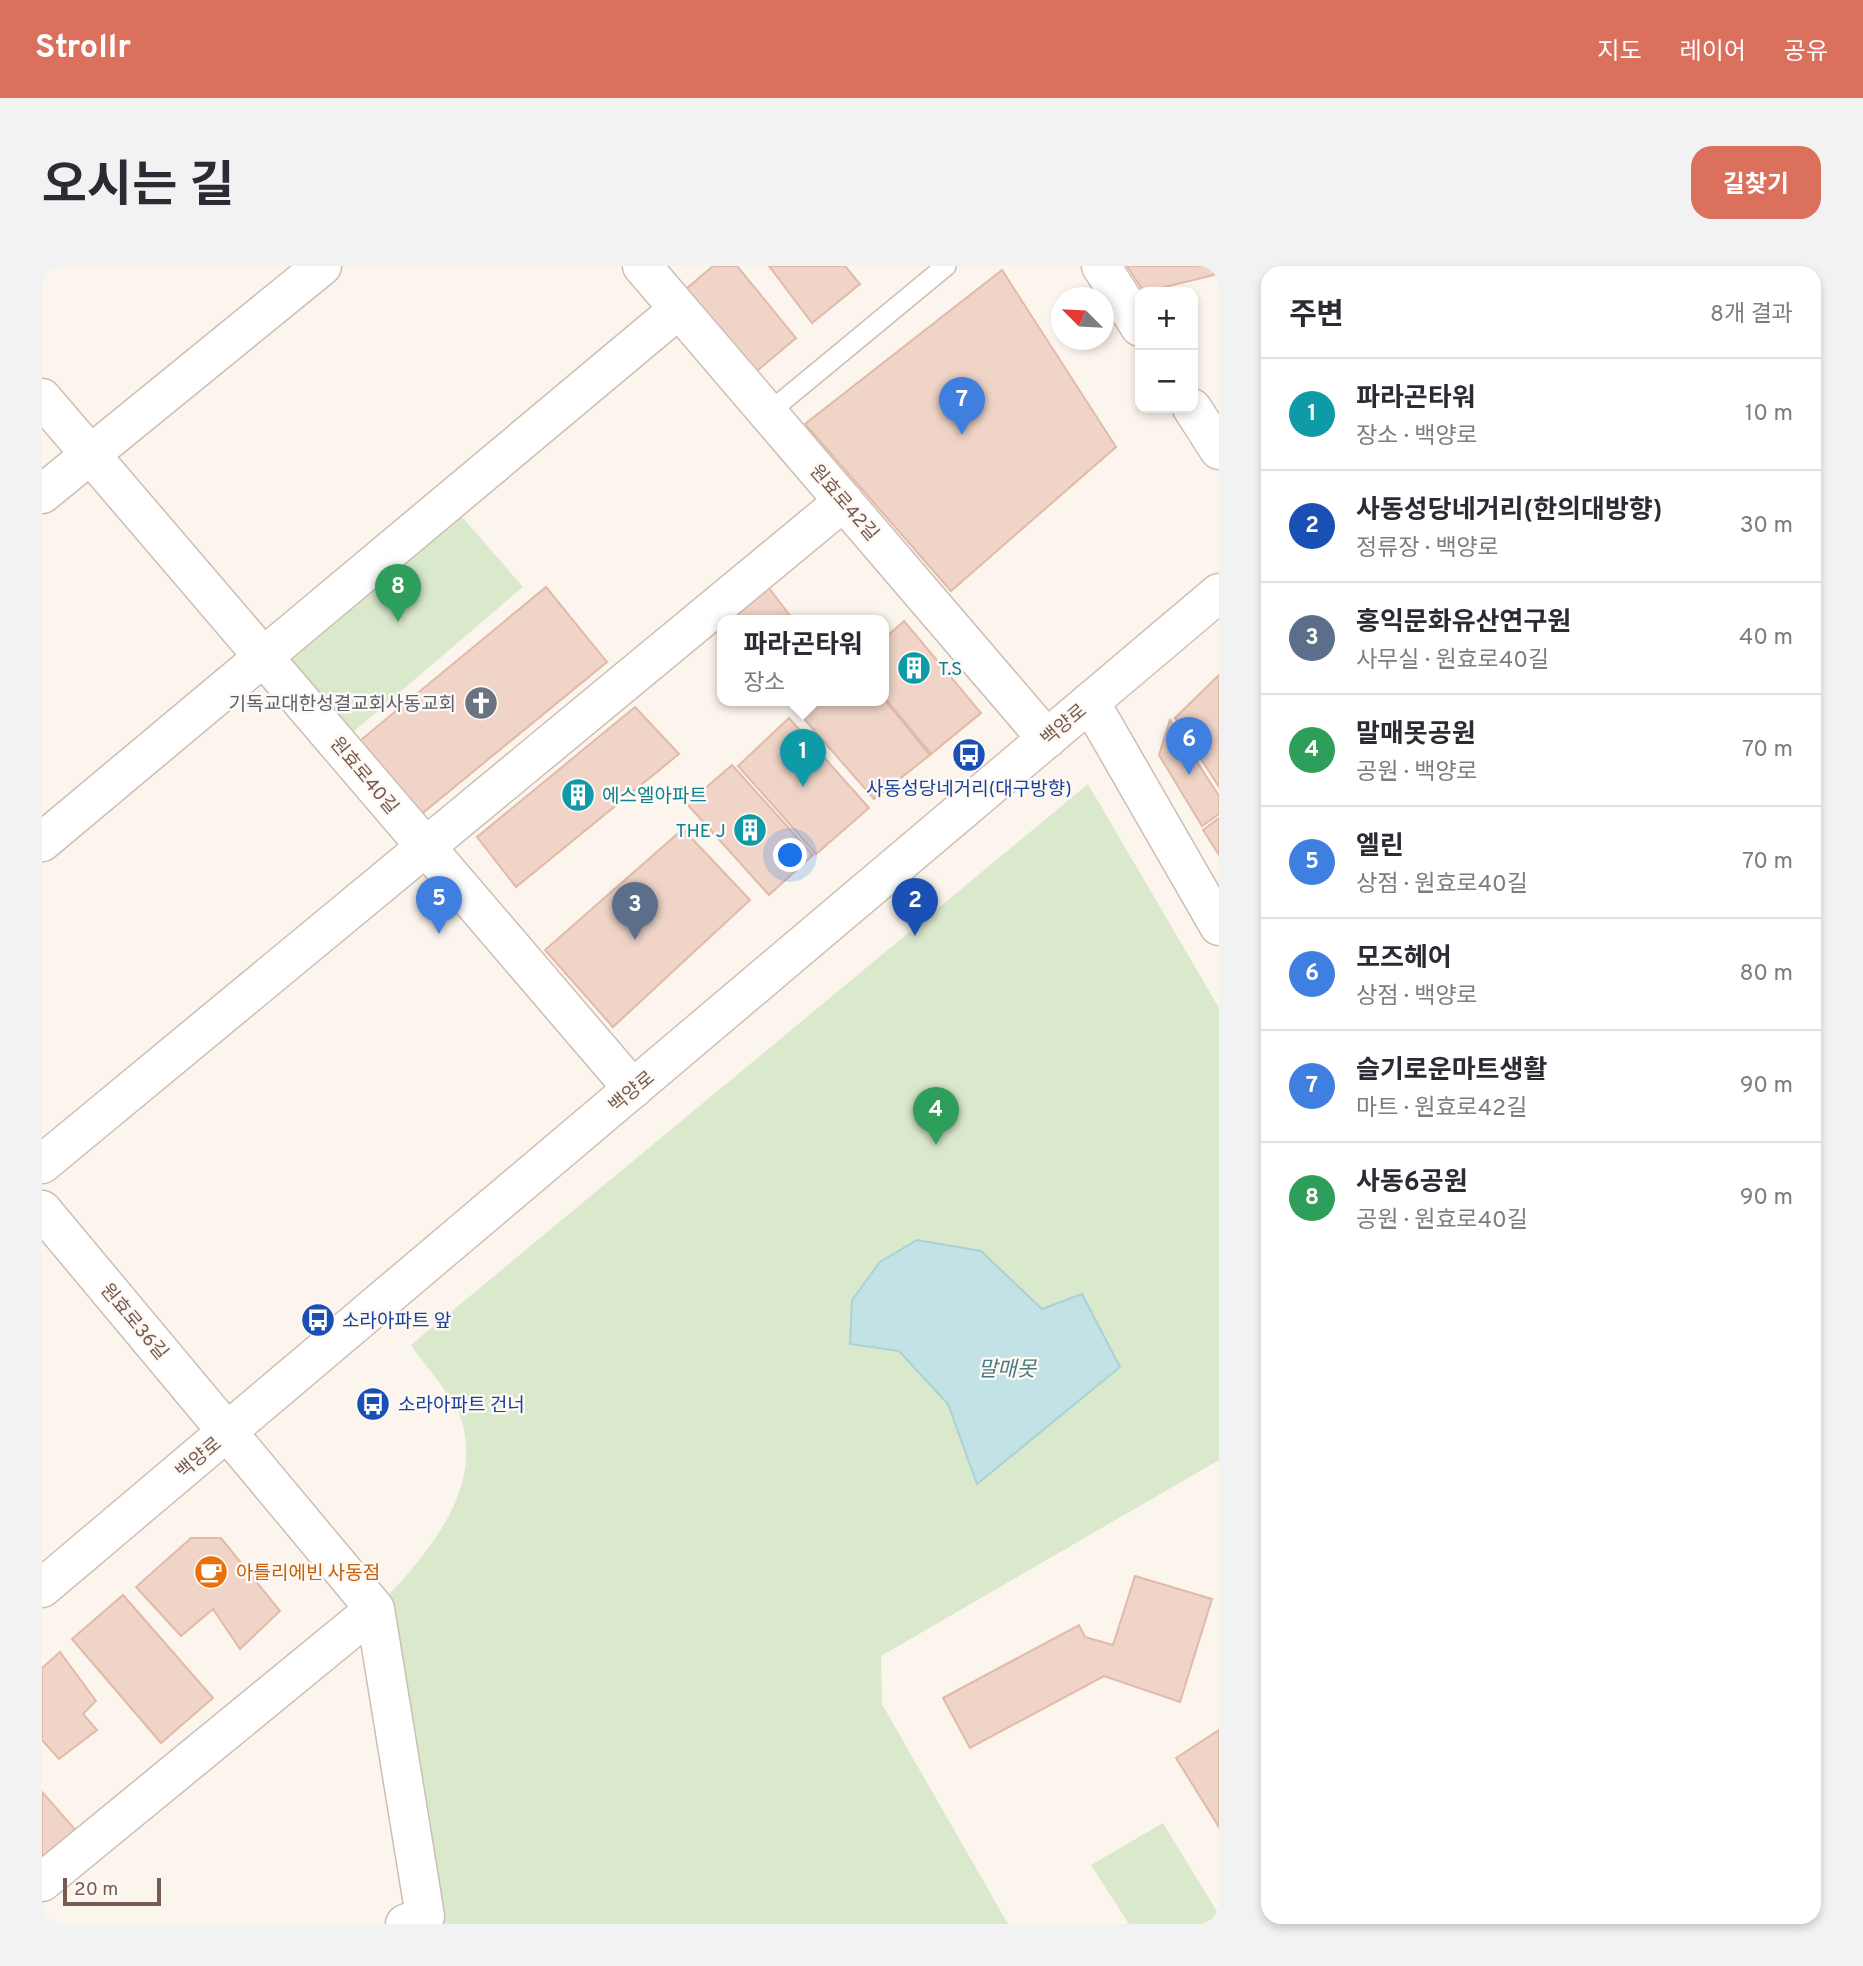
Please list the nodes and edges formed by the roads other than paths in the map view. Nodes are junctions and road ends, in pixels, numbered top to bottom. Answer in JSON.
{"nodes":[{"id":1,"x":322,"y":266,"type":"edge"},
{"id":2,"x":642,"y":266,"type":"edge"},
{"id":3,"x":946,"y":266,"type":"edge"},
{"id":4,"x":1101,"y":266,"type":"edge"},
{"id":5,"x":679,"y":309,"type":"junction"},
{"id":6,"x":1135,"y":319,"type":"edge"},
{"id":7,"x":42,"y":398,"type":"edge"},
{"id":8,"x":768,"y":412,"type":"junction"},
{"id":9,"x":1195,"y":413,"type":"edge"},
{"id":10,"x":1219,"y":450,"type":"edge"},
{"id":11,"x":90,"y":454,"type":"junction"},
{"id":12,"x":42,"y":494,"type":"edge"},
{"id":13,"x":844,"y":501,"type":"junction"},
{"id":14,"x":1219,"y":593,"type":"edge"},
{"id":15,"x":264,"y":657,"type":"junction"},
{"id":16,"x":1090,"y":702,"type":"junction"},
{"id":17,"x":1046,"y":738,"type":"junction"},
{"id":18,"x":42,"y":842,"type":"edge"},
{"id":19,"x":424,"y":845,"type":"junction"},
{"id":20,"x":1219,"y":926,"type":"edge"},
{"id":21,"x":633,"y":1089,"type":"junction"},
{"id":22,"x":42,"y":1164,"type":"edge"},
{"id":23,"x":42,"y":1210,"type":"edge"},
{"id":24,"x":228,"y":1431,"type":"junction"},
{"id":25,"x":42,"y":1588,"type":"edge"},
{"id":26,"x":375,"y":1609,"type":"junction"},
{"id":27,"x":42,"y":1882,"type":"edge"},
{"id":28,"x":405,"y":1924,"type":"edge"}],
"edges":[{"from":1,"to":11,"type":"street"},
{"from":2,"to":5,"type":"street","name":"원효로42길"},
{"from":3,"to":8,"type":"lane"},
{"from":4,"to":6,"type":"street"},
{"from":5,"to":8,"type":"street","name":"원효로42길"},
{"from":5,"to":15,"type":"street"},
{"from":7,"to":11,"type":"street","name":"원효로40길"},
{"from":8,"to":13,"type":"street","name":"원효로42길"},
{"from":9,"to":10,"type":"street"},
{"from":11,"to":12,"type":"street"},
{"from":11,"to":15,"type":"street","name":"원효로40길"},
{"from":13,"to":17,"type":"street","name":"원효로42길"},
{"from":13,"to":19,"type":"street"},
{"from":14,"to":16,"type":"street","name":"백양로"},
{"from":15,"to":18,"type":"street"},
{"from":15,"to":19,"type":"street","name":"원효로40길"},
{"from":16,"to":17,"type":"street","name":"백양로"},
{"from":16,"to":20,"type":"street"},
{"from":17,"to":21,"type":"street","name":"백양로"},
{"from":19,"to":21,"type":"street","name":"원효로40길"},
{"from":19,"to":22,"type":"street"},
{"from":21,"to":24,"type":"street","name":"백양로"},
{"from":23,"to":24,"type":"street","name":"원효로36길"},
{"from":24,"to":25,"type":"street","name":"백양로"},
{"from":24,"to":26,"type":"street","name":"원효로36길"},
{"from":26,"to":27,"type":"street"},
{"from":26,"to":28,"type":"street"}]}
